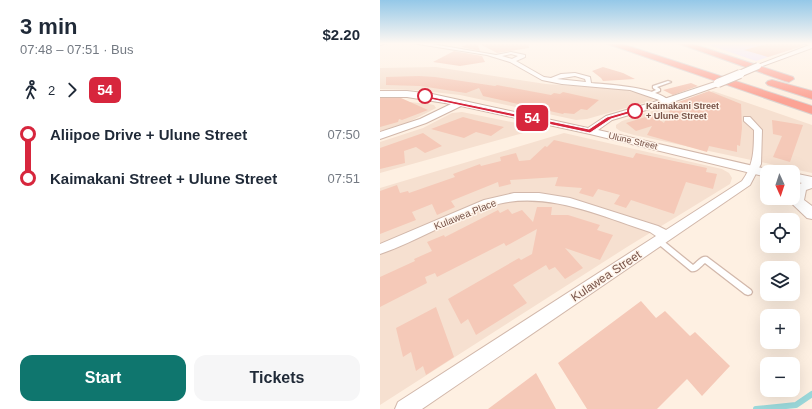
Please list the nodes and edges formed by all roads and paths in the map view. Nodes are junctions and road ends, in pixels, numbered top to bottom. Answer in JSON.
{"nodes":[{"id":1,"x":512,"y":62,"type":"edge"},
{"id":2,"x":667,"y":62,"type":"edge"},
{"id":3,"x":687,"y":62,"type":"edge"},
{"id":4,"x":688,"y":62,"type":"edge"},
{"id":5,"x":710,"y":62,"type":"edge"},
{"id":6,"x":740,"y":62,"type":"edge"},
{"id":7,"x":741,"y":62,"type":"edge"},
{"id":8,"x":773,"y":62,"type":"edge"},
{"id":9,"x":697,"y":65,"type":"junction"},
{"id":10,"x":758,"y":68,"type":"junction"},
{"id":11,"x":669,"y":82,"type":"dead end"},
{"id":12,"x":812,"y":87,"type":"edge"},
{"id":13,"x":380,"y":94,"type":"edge"},
{"id":14,"x":649,"y":94,"type":"junction"},
{"id":15,"x":812,"y":95,"type":"edge"},
{"id":16,"x":667,"y":101,"type":"junction"},
{"id":17,"x":460,"y":103,"type":"junction"},
{"id":18,"x":812,"y":103,"type":"edge"},
{"id":19,"x":812,"y":110,"type":"edge"},
{"id":20,"x":747,"y":119,"type":"dead end"},
{"id":21,"x":590,"y":131,"type":"junction"},
{"id":22,"x":380,"y":136,"type":"edge"},
{"id":23,"x":760,"y":168,"type":"edge"},
{"id":24,"x":760,"y":172,"type":"edge"},
{"id":25,"x":760,"y":173,"type":"edge"},
{"id":26,"x":800,"y":179,"type":"edge"},
{"id":27,"x":812,"y":182,"type":"edge"},
{"id":28,"x":800,"y":188,"type":"edge"},
{"id":29,"x":800,"y":203,"type":"edge"},
{"id":30,"x":812,"y":214,"type":"edge"},
{"id":31,"x":663,"y":239,"type":"junction"},
{"id":32,"x":380,"y":249,"type":"edge"},
{"id":33,"x":748,"y":292,"type":"dead end"},
{"id":34,"x":405,"y":409,"type":"edge"}],
"edges":[{"from":1,"to":14,"type":"street"},
{"from":2,"to":19,"type":"highway"},
{"from":3,"to":9,"type":"highway"},
{"from":4,"to":9,"type":"highway"},
{"from":5,"to":15,"type":"highway"},
{"from":6,"to":10,"type":"highway"},
{"from":7,"to":10,"type":"highway"},
{"from":8,"to":10,"type":"street"},
{"from":9,"to":18,"type":"highway"},
{"from":10,"to":12,"type":"highway"},
{"from":10,"to":16,"type":"street","bridge":true},
{"from":11,"to":14,"type":"lane"},
{"from":13,"to":17,"type":"street","name":"Ulune Street"},
{"from":14,"to":16,"type":"street"},
{"from":16,"to":21,"type":"street"},
{"from":17,"to":21,"type":"street","name":"Ulune Street"},
{"from":17,"to":22,"type":"street"},
{"from":20,"to":23,"type":"street"},
{"from":21,"to":24,"type":"street","name":"Ulune Street"},
{"from":25,"to":31,"type":"street","name":"Kulawea Street"},
{"from":26,"to":27,"type":"street"},
{"from":27,"to":28,"type":"street"},
{"from":29,"to":30,"type":"street"},
{"from":31,"to":32,"type":"street","name":"Kulawea Place"},
{"from":31,"to":33,"type":"lane"},
{"from":31,"to":34,"type":"street","name":"Kulawea Street"}]}
